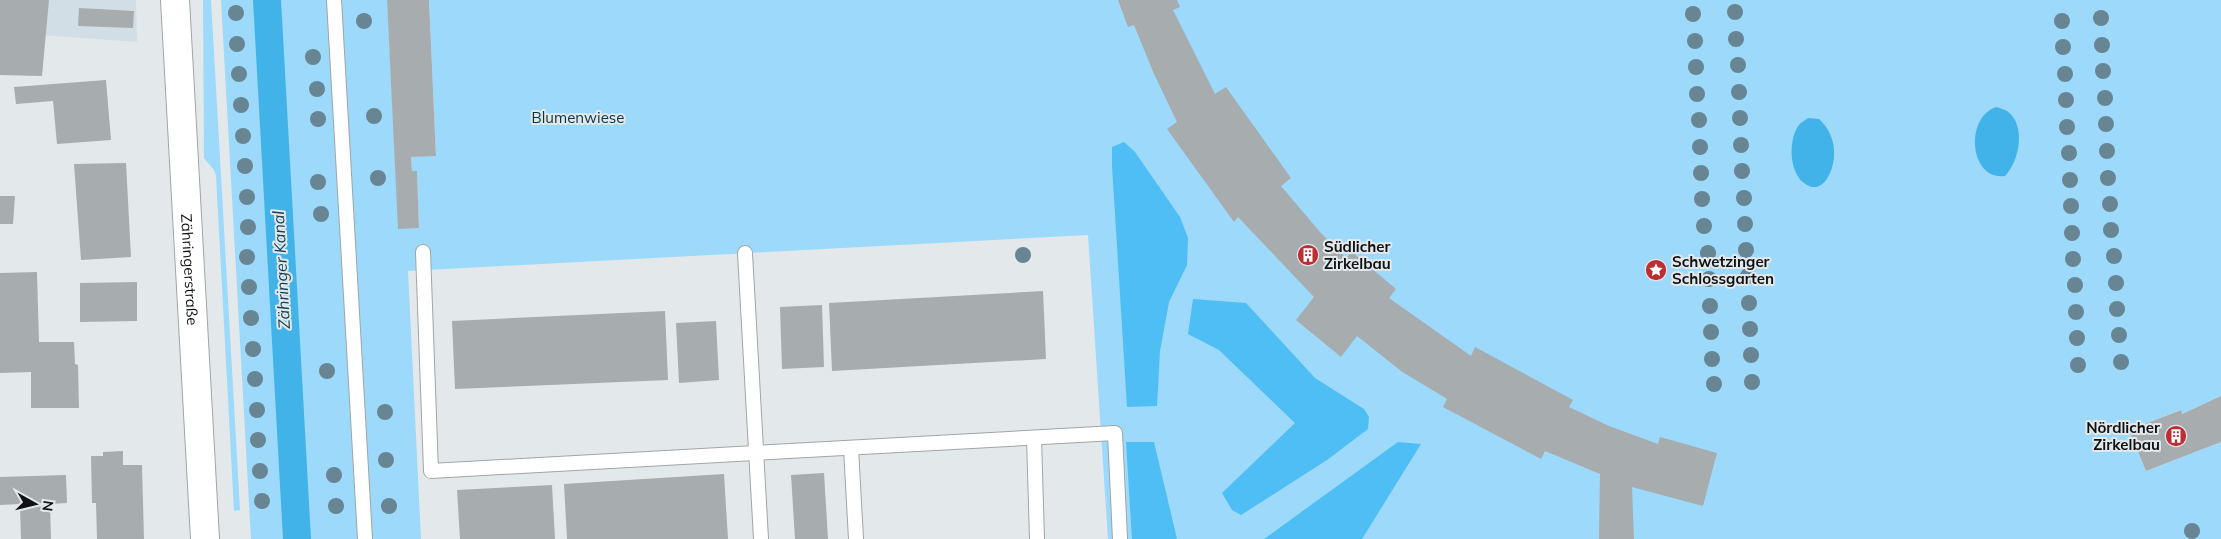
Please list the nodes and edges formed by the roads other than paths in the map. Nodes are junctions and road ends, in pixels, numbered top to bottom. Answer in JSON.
{"nodes":[{"id":1,"x":175,"y":0,"type":"edge"},
{"id":2,"x":334,"y":0,"type":"edge"},
{"id":3,"x":423,"y":252,"type":"dead end"},
{"id":4,"x":745,"y":253,"type":"dead end"},
{"id":5,"x":1034,"y":438,"type":"junction"},
{"id":6,"x":851,"y":448,"type":"junction"},
{"id":7,"x":756,"y":453,"type":"junction"},
{"id":8,"x":205,"y":539,"type":"edge"},
{"id":9,"x":365,"y":539,"type":"edge"},
{"id":10,"x":761,"y":539,"type":"edge"},
{"id":11,"x":856,"y":539,"type":"edge"},
{"id":12,"x":1037,"y":539,"type":"edge"},
{"id":13,"x":1120,"y":539,"type":"edge"}],
"edges":[{"from":1,"to":8,"type":"main road","name":"Zähringerstraße"},
{"from":2,"to":9,"type":"lane"},
{"from":3,"to":7,"type":"lane"},
{"from":4,"to":7,"type":"lane"},
{"from":5,"to":6,"type":"lane"},
{"from":5,"to":12,"type":"lane"},
{"from":5,"to":13,"type":"lane"},
{"from":6,"to":7,"type":"lane"},
{"from":6,"to":11,"type":"lane"},
{"from":7,"to":10,"type":"lane"}]}
